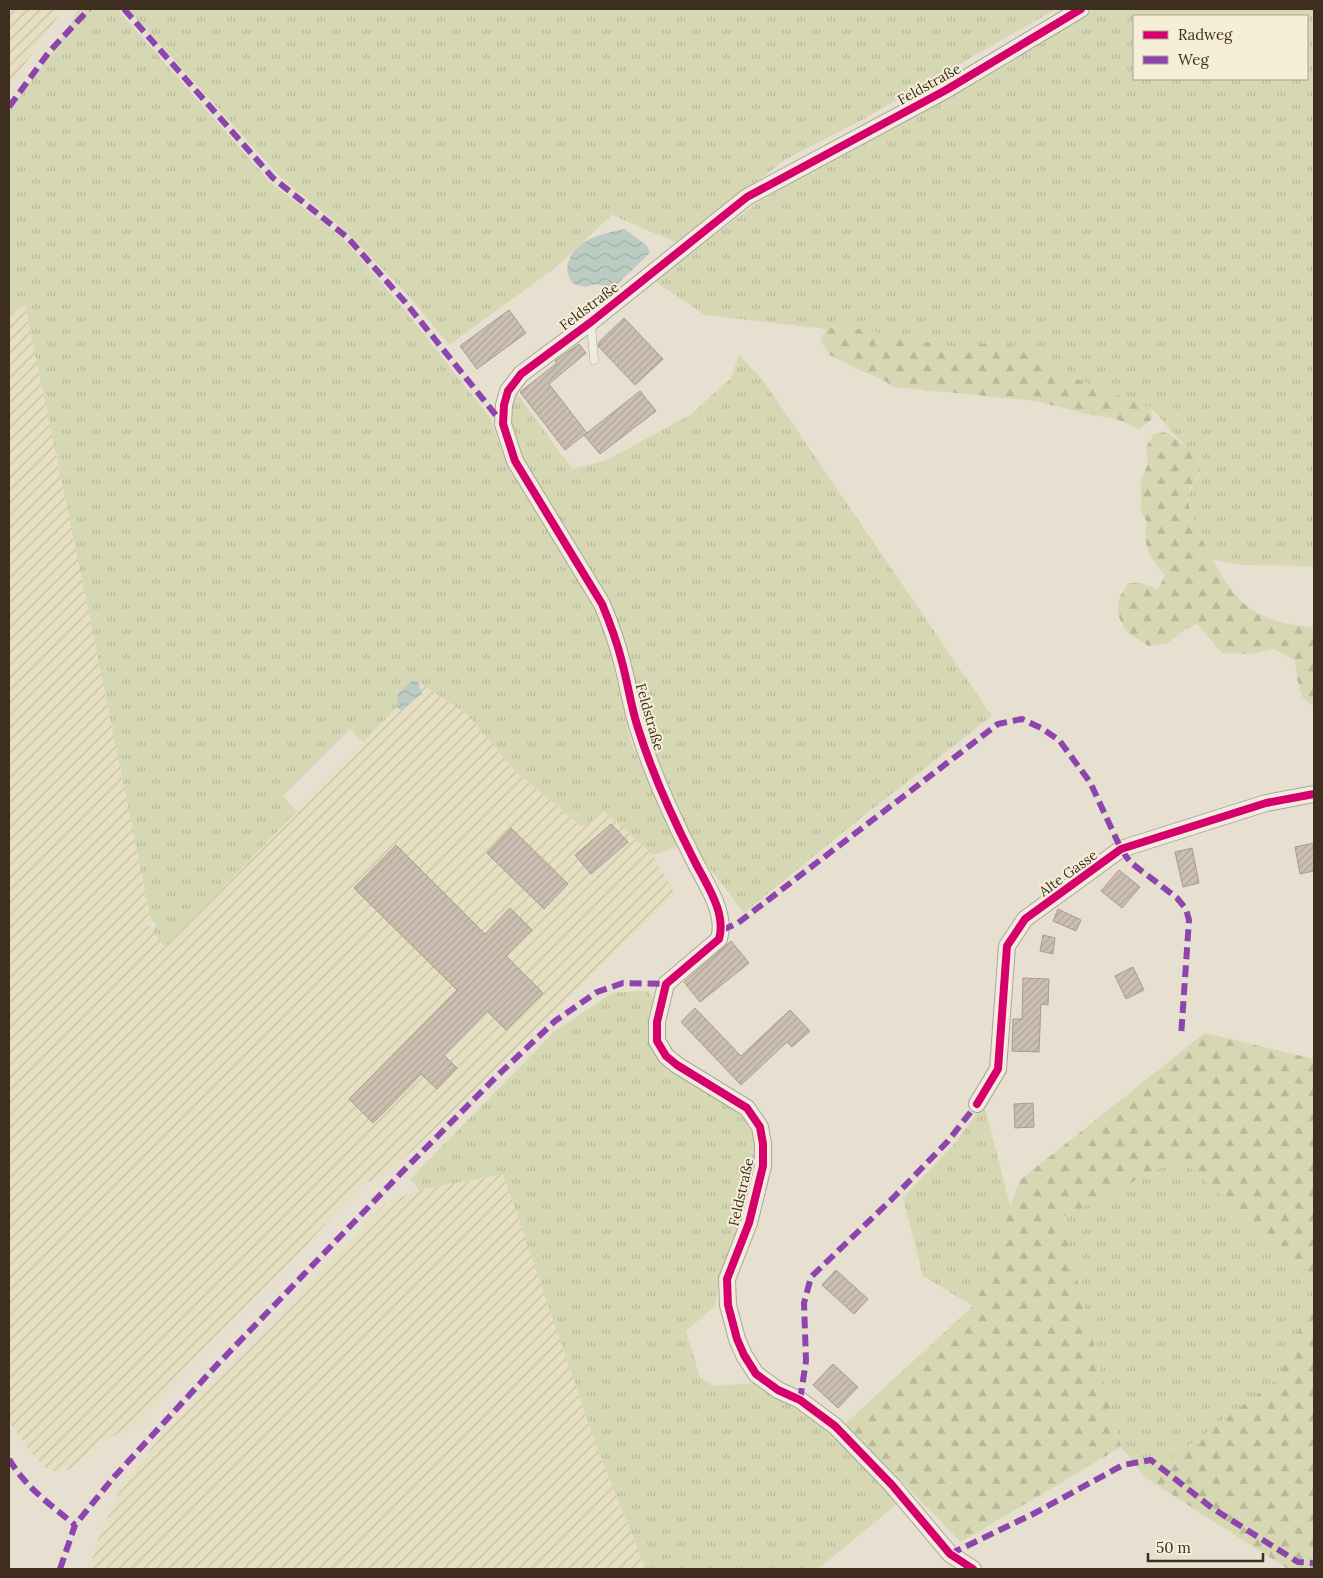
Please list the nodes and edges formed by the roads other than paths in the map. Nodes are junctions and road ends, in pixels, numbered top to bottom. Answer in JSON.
{"nodes":[{"id":1,"x":1081,"y":9,"type":"edge"},
{"id":2,"x":591,"y":322,"type":"junction"},
{"id":3,"x":594,"y":360,"type":"dead end"},
{"id":4,"x":1314,"y":794,"type":"edge"},
{"id":5,"x":977,"y":1104,"type":"dead end"},
{"id":6,"x":973,"y":1569,"type":"edge"}],
"edges":[{"from":1,"to":2,"type":"street","name":"Feldstraße"},
{"from":2,"to":3,"type":"lane"},
{"from":2,"to":6,"type":"street","name":"Feldstraße"},
{"from":4,"to":5,"type":"street","name":"Alte Gasse"}]}
